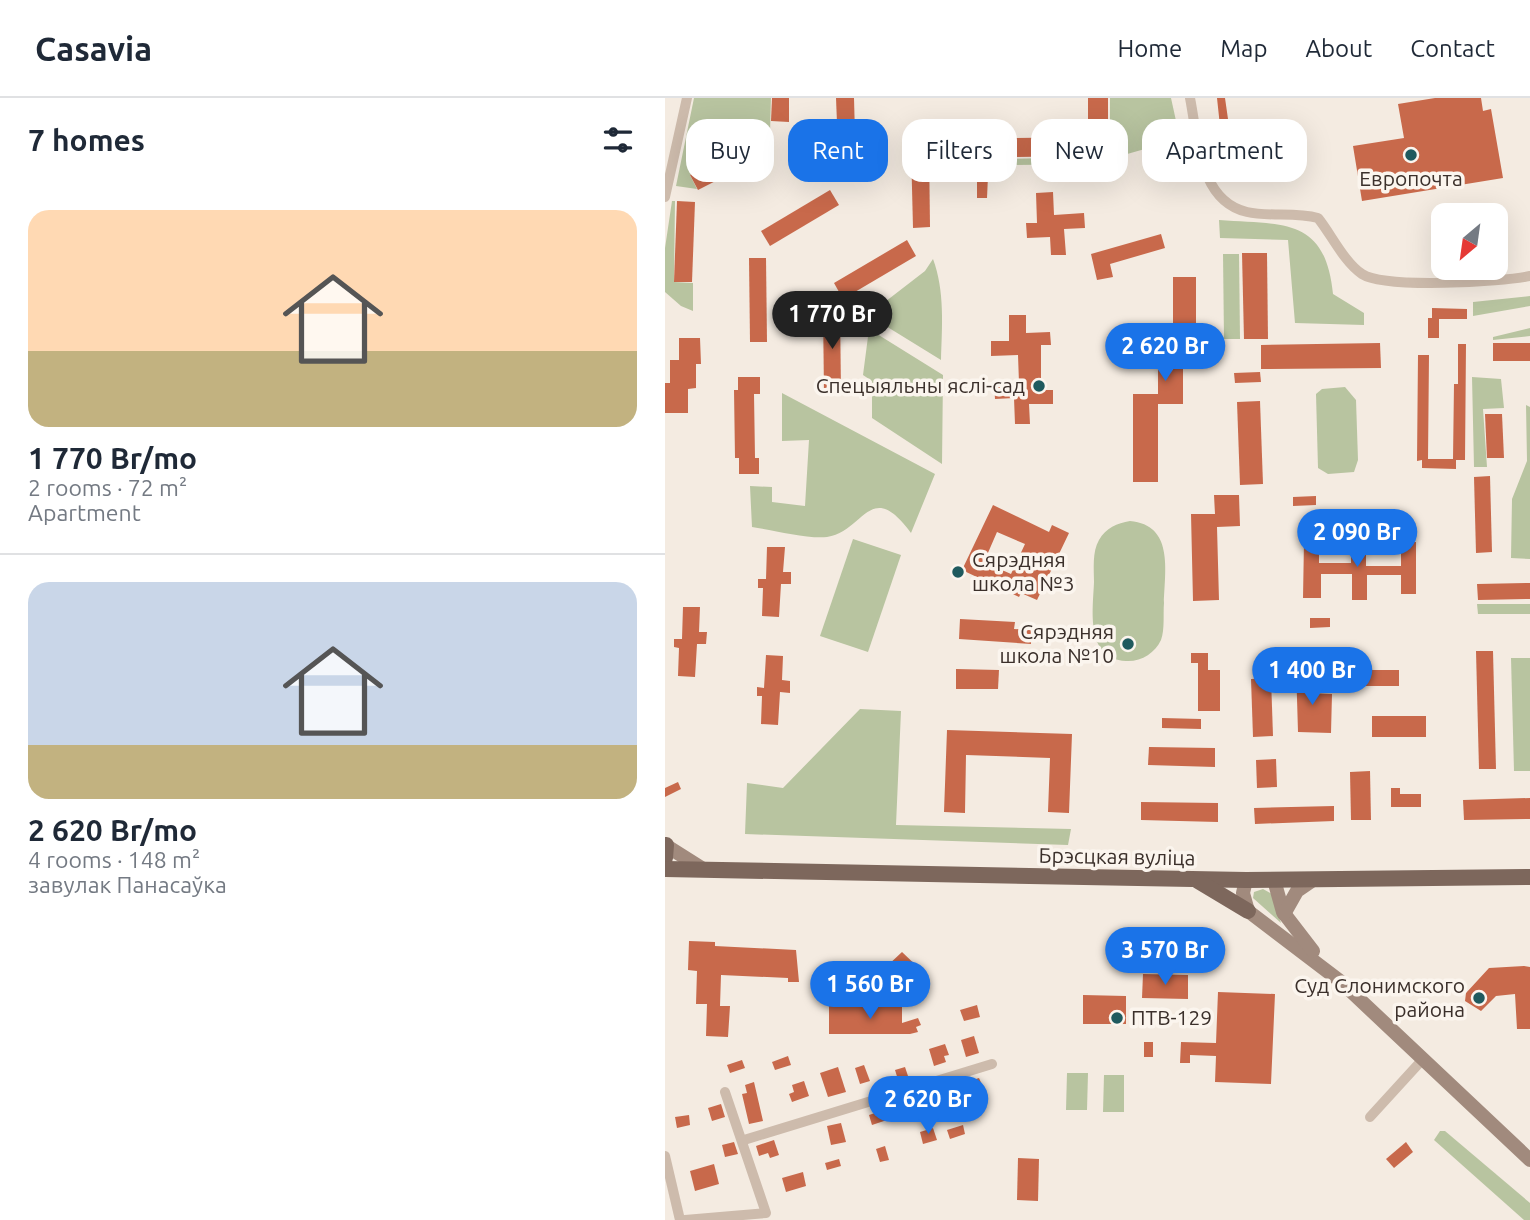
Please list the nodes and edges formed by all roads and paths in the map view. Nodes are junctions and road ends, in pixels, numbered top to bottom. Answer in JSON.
{"nodes":[{"id":1,"x":687,"y":98,"type":"edge"},
{"id":2,"x":1190,"y":98,"type":"edge"},
{"id":3,"x":665,"y":197,"type":"edge"},
{"id":4,"x":1530,"y":276,"type":"edge"},
{"id":5,"x":665,"y":850,"type":"edge"},
{"id":6,"x":665,"y":869,"type":"edge"},
{"id":7,"x":703,"y":869,"type":"junction"},
{"id":8,"x":1530,"y":877,"type":"edge"},
{"id":9,"x":1196,"y":879,"type":"junction"},
{"id":10,"x":1246,"y":880,"type":"junction"},
{"id":11,"x":1274,"y":880,"type":"junction"},
{"id":12,"x":1313,"y":880,"type":"junction"},
{"id":13,"x":1248,"y":911,"type":"junction"},
{"id":14,"x":1285,"y":914,"type":"junction"},
{"id":15,"x":1340,"y":981,"type":"junction"},
{"id":16,"x":1423,"y":1059,"type":"junction"},
{"id":17,"x":992,"y":1063,"type":"dead end"},
{"id":18,"x":725,"y":1092,"type":"dead end"},
{"id":19,"x":1370,"y":1117,"type":"dead end"},
{"id":20,"x":744,"y":1140,"type":"junction"},
{"id":21,"x":665,"y":1156,"type":"edge"},
{"id":22,"x":1530,"y":1160,"type":"edge"},
{"id":23,"x":680,"y":1220,"type":"edge"},
{"id":24,"x":685,"y":1220,"type":"edge"}],
"edges":[{"from":1,"to":3,"type":"street"},
{"from":2,"to":4,"type":"street"},
{"from":5,"to":7,"type":"main road"},
{"from":6,"to":7,"type":"main road","name":"Брэсцкая вуліца"},
{"from":7,"to":9,"type":"main road","name":"Брэсцкая вуліца"},
{"from":8,"to":12,"type":"main road","name":"Брэсцкая вуліца"},
{"from":9,"to":10,"type":"main road","name":"Брэсцкая вуліца"},
{"from":9,"to":13,"type":"main road"},
{"from":10,"to":11,"type":"main road","name":"Брэсцкая вуліца"},
{"from":10,"to":13,"type":"main road"},
{"from":11,"to":12,"type":"main road","name":"Брэсцкая вуліца"},
{"from":11,"to":14,"type":"main road"},
{"from":12,"to":14,"type":"main road"},
{"from":13,"to":15,"type":"main road"},
{"from":14,"to":15,"type":"main road"},
{"from":15,"to":16,"type":"main road"},
{"from":16,"to":19,"type":"street"},
{"from":16,"to":22,"type":"main road"},
{"from":17,"to":20,"type":"street"},
{"from":18,"to":20,"type":"street"},
{"from":20,"to":24,"type":"street"},
{"from":21,"to":23,"type":"street"}]}
